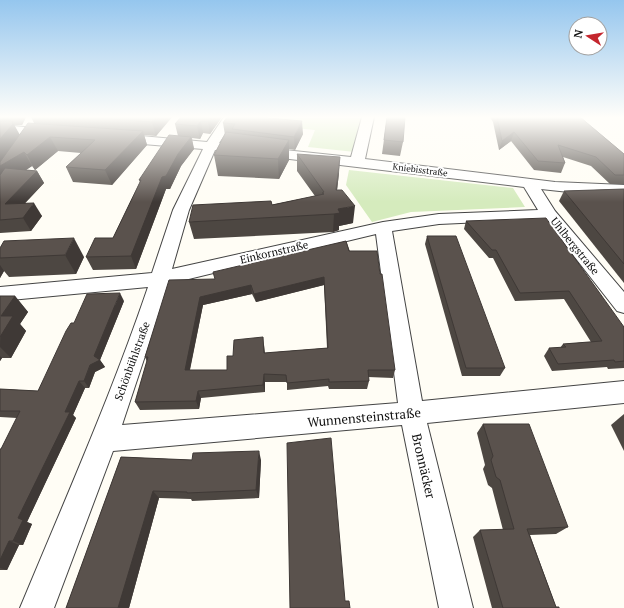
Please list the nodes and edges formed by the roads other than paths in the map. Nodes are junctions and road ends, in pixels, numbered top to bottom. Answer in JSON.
{"nodes":[{"id":1,"x":211,"y":145,"type":"edge"},
{"id":2,"x":214,"y":145,"type":"edge"},
{"id":3,"x":361,"y":145,"type":"edge"},
{"id":4,"x":357,"y":162,"type":"junction"},
{"id":5,"x":529,"y":183,"type":"junction"},
{"id":6,"x":624,"y":189,"type":"edge"},
{"id":7,"x":549,"y":214,"type":"junction"},
{"id":8,"x":383,"y":227,"type":"junction"},
{"id":9,"x":159,"y":278,"type":"junction"},
{"id":10,"x":0,"y":294,"type":"edge"},
{"id":11,"x":624,"y":306,"type":"edge"},
{"id":12,"x":624,"y":392,"type":"edge"},
{"id":13,"x":412,"y":414,"type":"junction"},
{"id":14,"x":104,"y":439,"type":"junction"},
{"id":15,"x":38,"y":608,"type":"edge"},
{"id":16,"x":456,"y":608,"type":"edge"}],
"edges":[{"from":1,"to":9,"type":"street","name":"Schönbühlstraße"},
{"from":2,"to":4,"type":"street","name":"Kniebisstraße"},
{"from":3,"to":4,"type":"street"},
{"from":4,"to":5,"type":"street","name":"Kniebisstraße"},
{"from":5,"to":6,"type":"street","name":"Kniebisstraße"},
{"from":5,"to":7,"type":"street","name":"Uhlbergstraße"},
{"from":7,"to":8,"type":"street","name":"Einkornstraße"},
{"from":7,"to":11,"type":"street","name":"Uhlbergstraße"},
{"from":8,"to":9,"type":"street","name":"Einkornstraße"},
{"from":8,"to":13,"type":"street","name":"Bronnäcker"},
{"from":9,"to":10,"type":"street","name":"Einkornstraße"},
{"from":9,"to":14,"type":"street","name":"Schönbühlstraße"},
{"from":12,"to":13,"type":"street","name":"Wunnensteinstraße"},
{"from":13,"to":14,"type":"street","name":"Wunnensteinstraße"},
{"from":13,"to":16,"type":"street","name":"Bronnäcker"},
{"from":14,"to":15,"type":"street","name":"Schönbühlstraße"}]}
